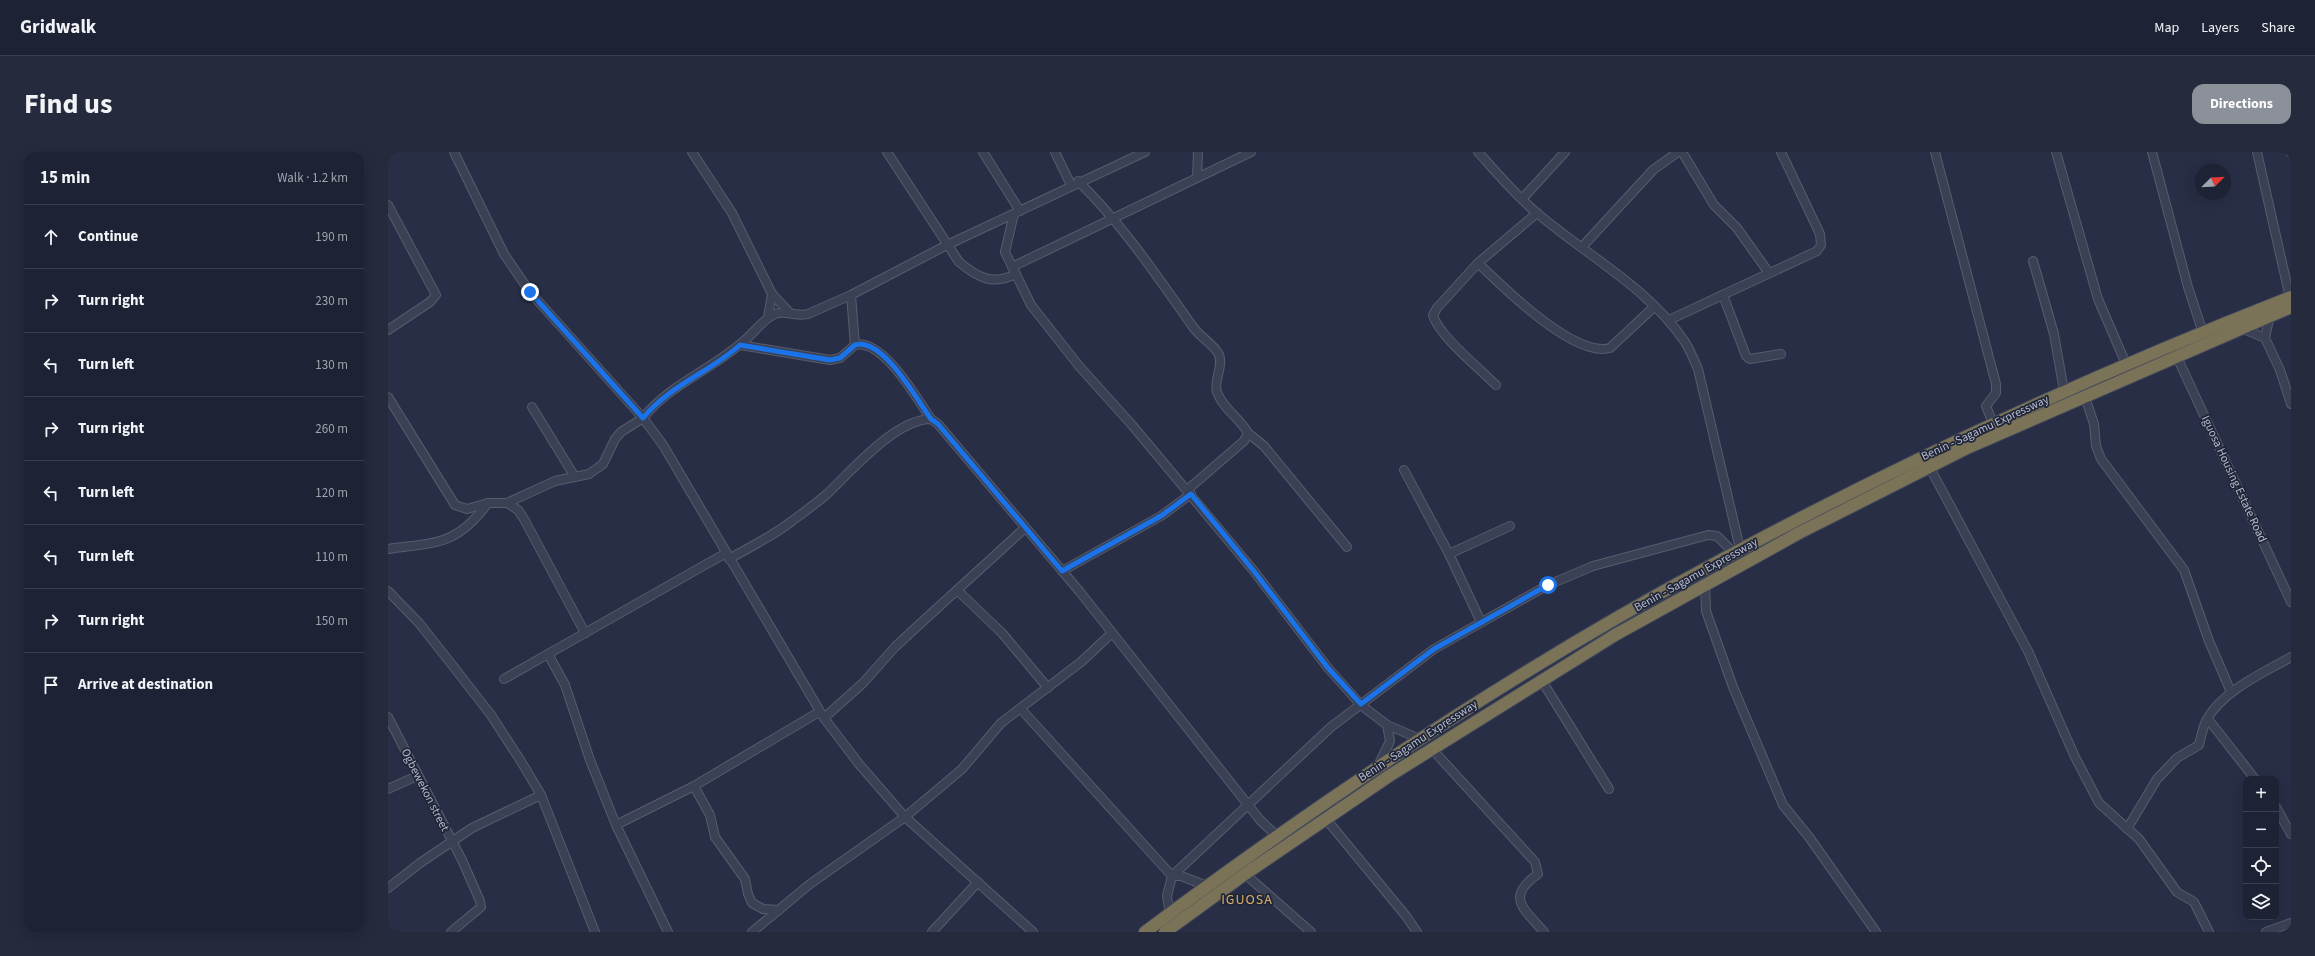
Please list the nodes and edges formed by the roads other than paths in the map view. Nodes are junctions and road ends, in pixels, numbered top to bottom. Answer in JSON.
{"nodes":[{"id":1,"x":454,"y":152,"type":"edge"},
{"id":2,"x":692,"y":152,"type":"edge"},
{"id":3,"x":887,"y":152,"type":"edge"},
{"id":4,"x":983,"y":152,"type":"edge"},
{"id":5,"x":1055,"y":152,"type":"edge"},
{"id":6,"x":1145,"y":152,"type":"edge"},
{"id":7,"x":1198,"y":152,"type":"edge"},
{"id":8,"x":1252,"y":152,"type":"edge"},
{"id":9,"x":1478,"y":152,"type":"edge"},
{"id":10,"x":1565,"y":152,"type":"edge"},
{"id":11,"x":1678,"y":152,"type":"edge"},
{"id":12,"x":1682,"y":152,"type":"edge"},
{"id":13,"x":1781,"y":152,"type":"edge"},
{"id":14,"x":1935,"y":152,"type":"edge"},
{"id":15,"x":2056,"y":152,"type":"edge"},
{"id":16,"x":2152,"y":152,"type":"edge"},
{"id":17,"x":2257,"y":152,"type":"edge"},
{"id":18,"x":1197,"y":177,"type":"junction"},
{"id":19,"x":1075,"y":183,"type":"junction"},
{"id":20,"x":1522,"y":199,"type":"junction"},
{"id":21,"x":388,"y":205,"type":"edge"},
{"id":22,"x":1017,"y":213,"type":"junction"},
{"id":23,"x":1537,"y":213,"type":"junction"},
{"id":24,"x":1114,"y":219,"type":"junction"},
{"id":25,"x":946,"y":244,"type":"junction"},
{"id":26,"x":1582,"y":247,"type":"junction"},
{"id":27,"x":2033,"y":261,"type":"dead end"},
{"id":28,"x":1478,"y":263,"type":"junction"},
{"id":29,"x":1014,"y":271,"type":"junction"},
{"id":30,"x":1769,"y":273,"type":"junction"},
{"id":31,"x":772,"y":294,"type":"junction"},
{"id":32,"x":851,"y":295,"type":"junction"},
{"id":33,"x":1723,"y":295,"type":"junction"},
{"id":34,"x":2290,"y":301,"type":"edge"},
{"id":35,"x":1654,"y":307,"type":"junction"},
{"id":36,"x":790,"y":314,"type":"junction"},
{"id":37,"x":2270,"y":315,"type":"junction"},
{"id":38,"x":768,"y":318,"type":"junction"},
{"id":39,"x":1669,"y":320,"type":"junction"},
{"id":40,"x":2241,"y":328,"type":"junction"},
{"id":41,"x":388,"y":330,"type":"edge"},
{"id":42,"x":2205,"y":337,"type":"junction"},
{"id":43,"x":2265,"y":338,"type":"junction"},
{"id":44,"x":740,"y":345,"type":"junction"},
{"id":45,"x":855,"y":345,"type":"junction"},
{"id":46,"x":1781,"y":354,"type":"dead end"},
{"id":47,"x":2176,"y":355,"type":"junction"},
{"id":48,"x":2126,"y":364,"type":"junction"},
{"id":49,"x":1496,"y":385,"type":"dead end"},
{"id":50,"x":2064,"y":391,"type":"junction"},
{"id":51,"x":388,"y":397,"type":"edge"},
{"id":52,"x":2085,"y":397,"type":"junction"},
{"id":53,"x":2291,"y":404,"type":"edge"},
{"id":54,"x":532,"y":407,"type":"dead end"},
{"id":55,"x":643,"y":418,"type":"junction"},
{"id":56,"x":931,"y":419,"type":"junction"},
{"id":57,"x":1993,"y":423,"type":"junction"},
{"id":58,"x":1248,"y":433,"type":"junction"},
{"id":59,"x":1965,"y":443,"type":"junction"},
{"id":60,"x":1930,"y":468,"type":"junction"},
{"id":61,"x":1404,"y":470,"type":"dead end"},
{"id":62,"x":575,"y":477,"type":"junction"},
{"id":63,"x":1189,"y":492,"type":"junction"},
{"id":64,"x":488,"y":503,"type":"junction"},
{"id":65,"x":508,"y":504,"type":"junction"},
{"id":66,"x":1510,"y":526,"type":"dead end"},
{"id":67,"x":1025,"y":528,"type":"junction"},
{"id":68,"x":1347,"y":547,"type":"dead end"},
{"id":69,"x":388,"y":549,"type":"edge"},
{"id":70,"x":1737,"y":552,"type":"junction"},
{"id":71,"x":1449,"y":554,"type":"junction"},
{"id":72,"x":727,"y":556,"type":"junction"},
{"id":73,"x":1746,"y":563,"type":"junction"},
{"id":74,"x":1062,"y":571,"type":"junction"},
{"id":75,"x":1705,"y":585,"type":"junction"},
{"id":76,"x":957,"y":590,"type":"junction"},
{"id":77,"x":388,"y":591,"type":"edge"},
{"id":78,"x":2291,"y":602,"type":"edge"},
{"id":79,"x":1481,"y":622,"type":"junction"},
{"id":80,"x":585,"y":633,"type":"junction"},
{"id":81,"x":1112,"y":633,"type":"junction"},
{"id":82,"x":548,"y":654,"type":"junction"},
{"id":83,"x":2291,"y":657,"type":"edge"},
{"id":84,"x":504,"y":679,"type":"dead end"},
{"id":85,"x":1542,"y":681,"type":"junction"},
{"id":86,"x":1048,"y":688,"type":"junction"},
{"id":87,"x":2231,"y":692,"type":"junction"},
{"id":88,"x":1361,"y":704,"type":"junction"},
{"id":89,"x":1021,"y":709,"type":"junction"},
{"id":90,"x":821,"y":715,"type":"junction"},
{"id":91,"x":388,"y":717,"type":"edge"},
{"id":92,"x":2208,"y":719,"type":"junction"},
{"id":93,"x":1387,"y":725,"type":"junction"},
{"id":94,"x":1420,"y":739,"type":"junction"},
{"id":95,"x":1432,"y":749,"type":"junction"},
{"id":96,"x":1377,"y":768,"type":"junction"},
{"id":97,"x":418,"y":776,"type":"junction"},
{"id":98,"x":2253,"y":776,"type":"edge"},
{"id":99,"x":694,"y":786,"type":"junction"},
{"id":100,"x":388,"y":789,"type":"edge"},
{"id":101,"x":1609,"y":789,"type":"dead end"},
{"id":102,"x":541,"y":795,"type":"junction"},
{"id":103,"x":1249,"y":805,"type":"junction"},
{"id":104,"x":2279,"y":812,"type":"edge"},
{"id":105,"x":905,"y":816,"type":"junction"},
{"id":106,"x":1326,"y":819,"type":"junction"},
{"id":107,"x":616,"y":824,"type":"junction"},
{"id":108,"x":2127,"y":829,"type":"junction"},
{"id":109,"x":2291,"y":834,"type":"edge"},
{"id":110,"x":1277,"y":836,"type":"junction"},
{"id":111,"x":452,"y":842,"type":"junction"},
{"id":112,"x":1245,"y":874,"type":"junction"},
{"id":113,"x":1172,"y":876,"type":"junction"},
{"id":114,"x":978,"y":882,"type":"junction"},
{"id":115,"x":1207,"y":886,"type":"junction"},
{"id":116,"x":388,"y":888,"type":"edge"},
{"id":117,"x":779,"y":910,"type":"junction"},
{"id":118,"x":1170,"y":914,"type":"junction"},
{"id":119,"x":2291,"y":923,"type":"edge"},
{"id":120,"x":451,"y":932,"type":"edge"},
{"id":121,"x":595,"y":932,"type":"edge"},
{"id":122,"x":668,"y":932,"type":"edge"},
{"id":123,"x":752,"y":932,"type":"edge"},
{"id":124,"x":932,"y":932,"type":"edge"},
{"id":125,"x":1032,"y":932,"type":"edge"},
{"id":126,"x":1145,"y":932,"type":"edge"},
{"id":127,"x":1165,"y":932,"type":"edge"},
{"id":128,"x":1311,"y":932,"type":"edge"},
{"id":129,"x":1417,"y":932,"type":"edge"},
{"id":130,"x":1544,"y":932,"type":"edge"},
{"id":131,"x":1876,"y":932,"type":"edge"},
{"id":132,"x":2208,"y":932,"type":"edge"},
{"id":133,"x":2266,"y":932,"type":"edge"}],
"edges":[{"from":1,"to":55,"type":"street"},
{"from":2,"to":31,"type":"street"},
{"from":3,"to":25,"type":"street"},
{"from":4,"to":22,"type":"street"},
{"from":5,"to":19,"type":"street"},
{"from":6,"to":19,"type":"street"},
{"from":7,"to":18,"type":"street"},
{"from":8,"to":18,"type":"street"},
{"from":9,"to":20,"type":"street"},
{"from":10,"to":20,"type":"street"},
{"from":11,"to":26,"type":"street"},
{"from":12,"to":30,"type":"street"},
{"from":13,"to":30,"type":"street"},
{"from":14,"to":57,"type":"street"},
{"from":15,"to":48,"type":"street"},
{"from":16,"to":42,"type":"street"},
{"from":17,"to":34,"type":"street"},
{"from":18,"to":24,"type":"street"},
{"from":19,"to":22,"type":"street"},
{"from":19,"to":24,"type":"street"},
{"from":20,"to":23,"type":"street"},
{"from":21,"to":41,"type":"street"},
{"from":22,"to":25,"type":"street"},
{"from":22,"to":29,"type":"street"},
{"from":23,"to":26,"type":"street"},
{"from":23,"to":28,"type":"street"},
{"from":24,"to":29,"type":"street"},
{"from":24,"to":58,"type":"street"},
{"from":25,"to":29,"type":"street"},
{"from":25,"to":32,"type":"street"},
{"from":26,"to":35,"type":"street"},
{"from":27,"to":50,"type":"street"},
{"from":28,"to":35,"type":"street"},
{"from":28,"to":49,"type":"street"},
{"from":29,"to":63,"type":"street"},
{"from":30,"to":33,"type":"street"},
{"from":31,"to":36,"type":"street"},
{"from":31,"to":38,"type":"street"},
{"from":32,"to":36,"type":"street"},
{"from":32,"to":45,"type":"street"},
{"from":33,"to":39,"type":"street"},
{"from":33,"to":46,"type":"street"},
{"from":34,"to":37,"type":"highway"},
{"from":34,"to":42,"type":"highway","name":"Benin - Sagamu Expressway"},
{"from":35,"to":39,"type":"street"},
{"from":36,"to":38,"type":"street"},
{"from":37,"to":40,"type":"highway"},
{"from":37,"to":43,"type":"street"},
{"from":38,"to":44,"type":"street"},
{"from":39,"to":70,"type":"street"},
{"from":40,"to":42,"type":"highway"},
{"from":40,"to":43,"type":"street"},
{"from":42,"to":47,"type":"highway"},
{"from":42,"to":48,"type":"highway","name":"Benin - Sagamu Expressway"},
{"from":43,"to":53,"type":"street"},
{"from":44,"to":45,"type":"street"},
{"from":44,"to":55,"type":"street"},
{"from":45,"to":56,"type":"street"},
{"from":47,"to":52,"type":"highway"},
{"from":47,"to":78,"type":"street","name":"Iguosa Housing Estate Road"},
{"from":48,"to":50,"type":"highway","name":"Benin - Sagamu Expressway"},
{"from":50,"to":57,"type":"highway","name":"Benin - Sagamu Expressway"},
{"from":51,"to":64,"type":"street"},
{"from":52,"to":59,"type":"highway"},
{"from":52,"to":87,"type":"street"},
{"from":54,"to":62,"type":"street"},
{"from":55,"to":62,"type":"street"},
{"from":55,"to":72,"type":"street"},
{"from":56,"to":67,"type":"street"},
{"from":56,"to":72,"type":"street"},
{"from":57,"to":59,"type":"highway","name":"Benin - Sagamu Expressway"},
{"from":58,"to":63,"type":"street"},
{"from":58,"to":68,"type":"street"},
{"from":59,"to":60,"type":"highway"},
{"from":59,"to":70,"type":"highway","name":"Benin - Sagamu Expressway"},
{"from":60,"to":73,"type":"highway"},
{"from":60,"to":108,"type":"street"},
{"from":61,"to":71,"type":"street"},
{"from":62,"to":65,"type":"street"},
{"from":63,"to":74,"type":"street"},
{"from":63,"to":88,"type":"street"},
{"from":64,"to":65,"type":"street"},
{"from":64,"to":69,"type":"street"},
{"from":65,"to":80,"type":"street"},
{"from":66,"to":71,"type":"street"},
{"from":67,"to":74,"type":"street"},
{"from":67,"to":76,"type":"street"},
{"from":70,"to":73,"type":"street"},
{"from":70,"to":79,"type":"street"},
{"from":70,"to":94,"type":"highway","name":"Benin - Sagamu Expressway"},
{"from":71,"to":79,"type":"street"},
{"from":72,"to":80,"type":"street"},
{"from":72,"to":90,"type":"street"},
{"from":73,"to":75,"type":"highway"},
{"from":74,"to":81,"type":"street"},
{"from":75,"to":85,"type":"highway"},
{"from":75,"to":131,"type":"street"},
{"from":76,"to":86,"type":"street"},
{"from":76,"to":90,"type":"street"},
{"from":77,"to":102,"type":"street"},
{"from":79,"to":88,"type":"street"},
{"from":80,"to":82,"type":"street"},
{"from":81,"to":86,"type":"street"},
{"from":81,"to":103,"type":"street"},
{"from":82,"to":84,"type":"street"},
{"from":82,"to":107,"type":"street"},
{"from":83,"to":87,"type":"street"},
{"from":85,"to":95,"type":"highway"},
{"from":85,"to":101,"type":"street"},
{"from":86,"to":89,"type":"street"},
{"from":87,"to":92,"type":"street"},
{"from":88,"to":93,"type":"street"},
{"from":88,"to":103,"type":"street"},
{"from":89,"to":105,"type":"street"},
{"from":89,"to":113,"type":"street"},
{"from":90,"to":99,"type":"street"},
{"from":90,"to":105,"type":"street"},
{"from":91,"to":97,"type":"street","name":"Ogbewekon street"},
{"from":92,"to":98,"type":"street"},
{"from":92,"to":108,"type":"street"},
{"from":93,"to":94,"type":"street"},
{"from":93,"to":96,"type":"street"},
{"from":94,"to":96,"type":"highway","name":"Benin - Sagamu Expressway"},
{"from":95,"to":106,"type":"highway"},
{"from":95,"to":130,"type":"street"},
{"from":96,"to":110,"type":"highway","name":"Benin - Sagamu Expressway"},
{"from":97,"to":100,"type":"street"},
{"from":97,"to":111,"type":"street","name":"Ogbewekon street"},
{"from":99,"to":107,"type":"street"},
{"from":99,"to":117,"type":"street"},
{"from":102,"to":111,"type":"street"},
{"from":102,"to":121,"type":"street"},
{"from":103,"to":110,"type":"street"},
{"from":103,"to":113,"type":"street"},
{"from":104,"to":109,"type":"street"},
{"from":105,"to":114,"type":"street"},
{"from":105,"to":117,"type":"street"},
{"from":106,"to":112,"type":"highway"},
{"from":106,"to":129,"type":"street"},
{"from":107,"to":122,"type":"street"},
{"from":108,"to":132,"type":"street"},
{"from":110,"to":115,"type":"highway","name":"Benin - Sagamu Expressway"},
{"from":111,"to":116,"type":"street"},
{"from":111,"to":120,"type":"street","name":"Ogbewekon street"},
{"from":112,"to":127,"type":"highway"},
{"from":112,"to":128,"type":"street"},
{"from":113,"to":115,"type":"street"},
{"from":113,"to":118,"type":"street"},
{"from":114,"to":124,"type":"street"},
{"from":114,"to":125,"type":"street"},
{"from":115,"to":118,"type":"highway","name":"Benin - Sagamu Expressway"},
{"from":117,"to":123,"type":"street"},
{"from":118,"to":126,"type":"highway","name":"Benin - Sagamu Expressway"},
{"from":119,"to":133,"type":"street"}]}
